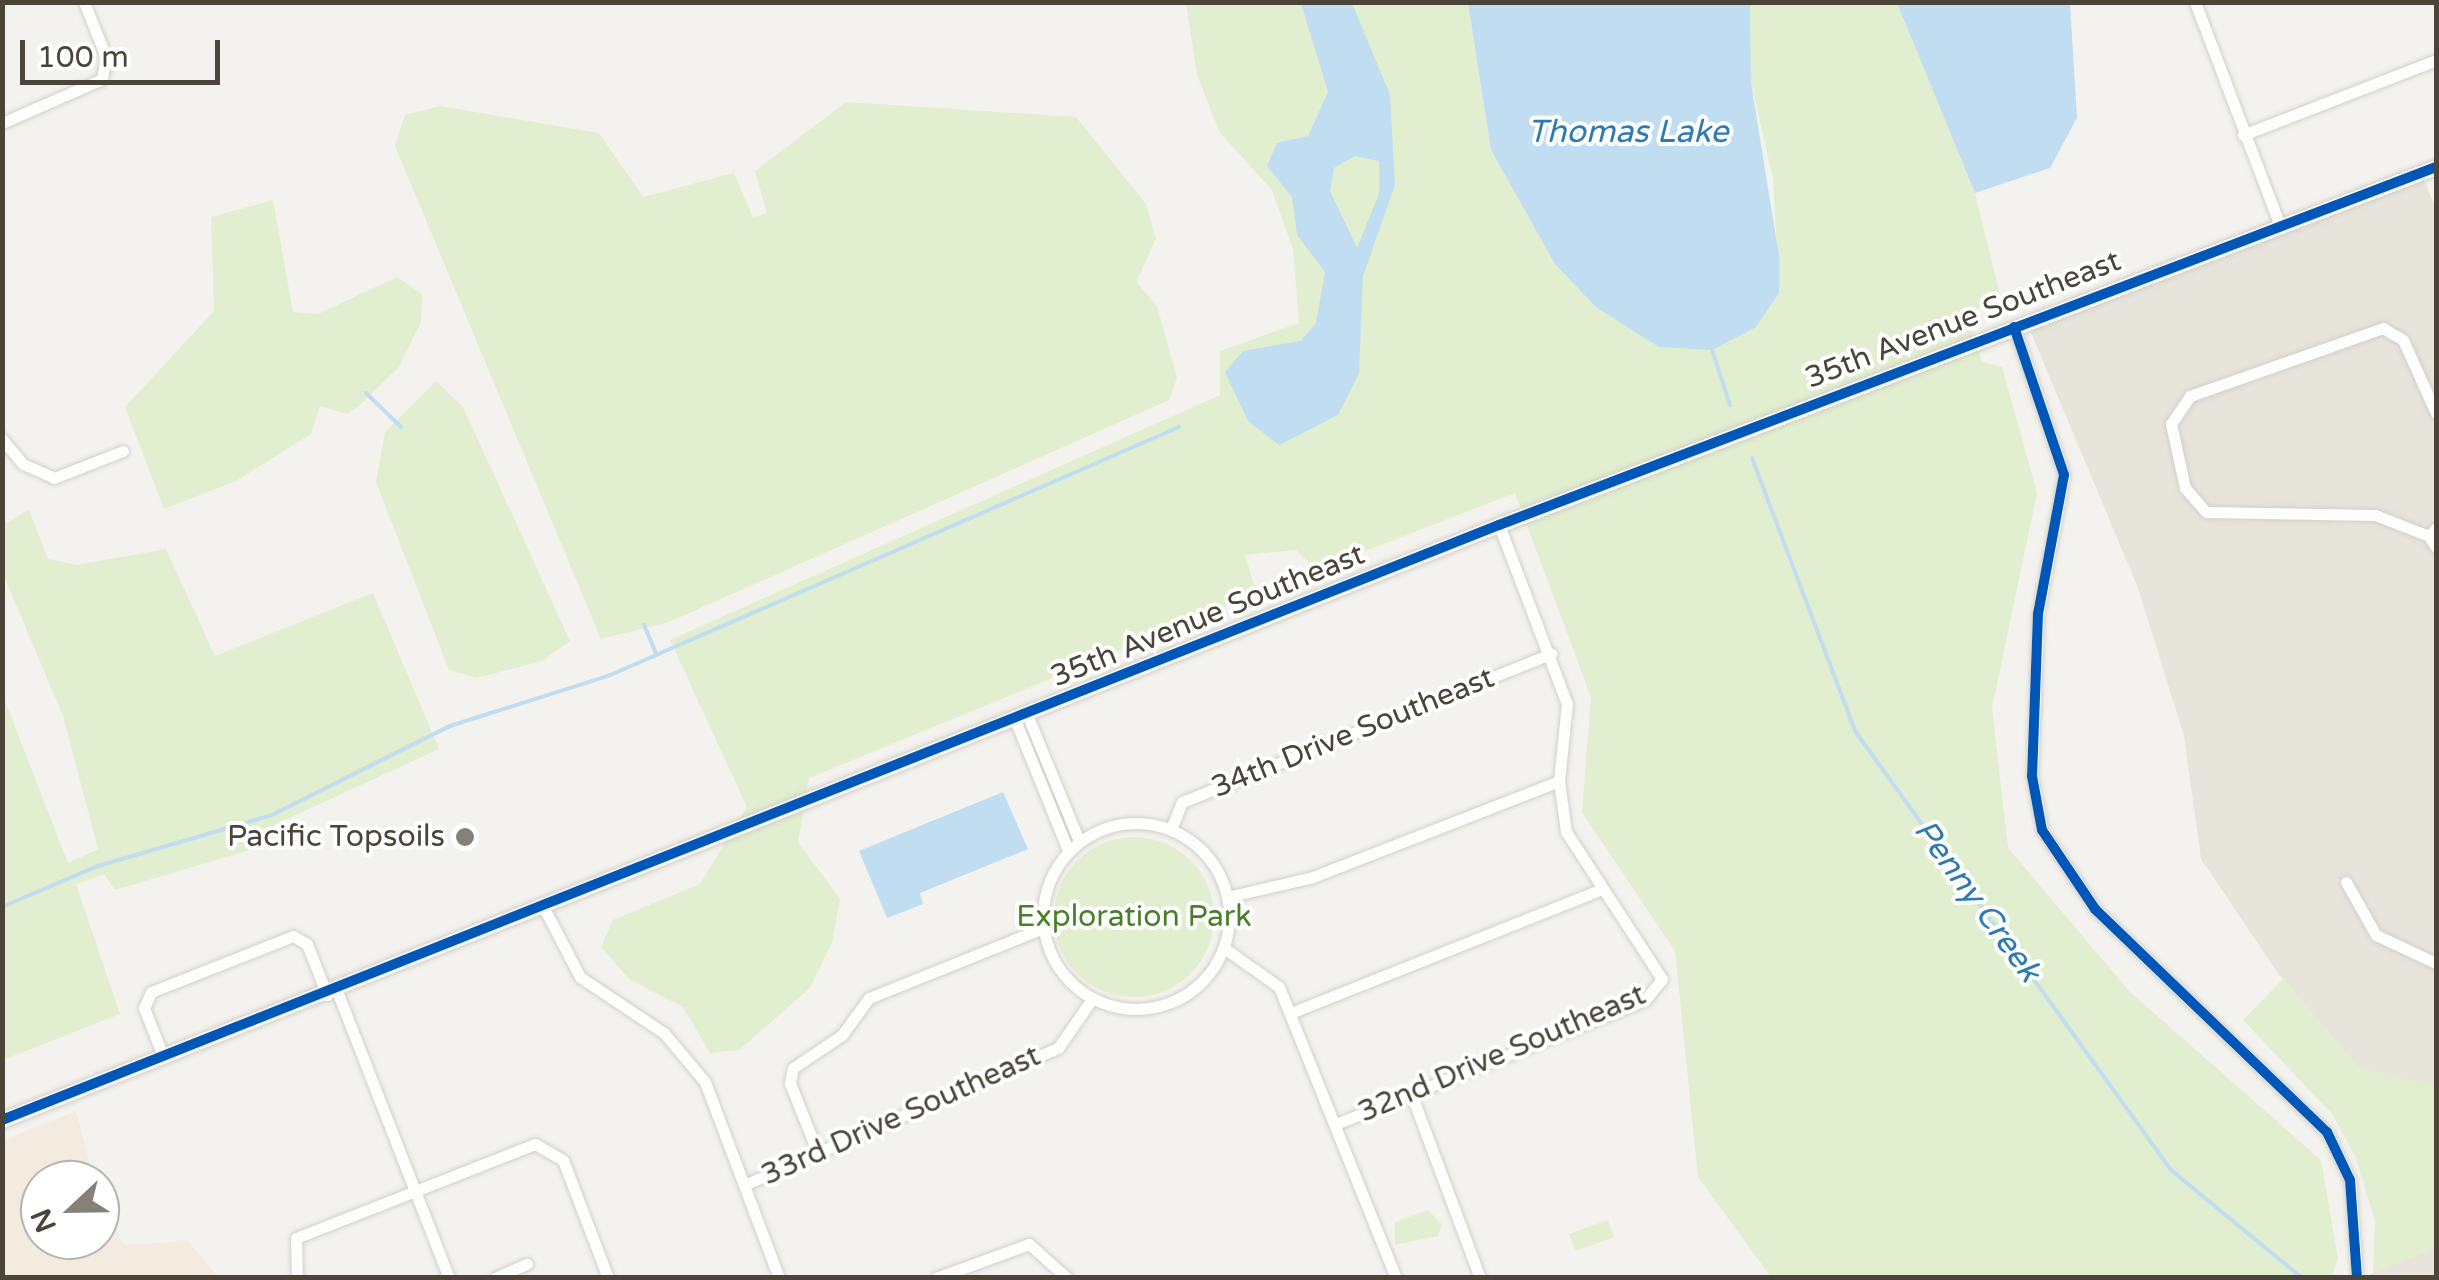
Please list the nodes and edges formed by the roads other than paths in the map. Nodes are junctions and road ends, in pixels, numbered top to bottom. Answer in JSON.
{"nodes":[{"id":1,"x":84,"y":2,"type":"edge"},
{"id":2,"x":2196,"y":2,"type":"edge"},
{"id":3,"x":2436,"y":60,"type":"edge"},
{"id":4,"x":2,"y":123,"type":"edge"},
{"id":5,"x":2243,"y":135,"type":"junction"},
{"id":6,"x":2436,"y":167,"type":"edge"},
{"id":7,"x":2280,"y":226,"type":"junction"},
{"id":8,"x":2014,"y":327,"type":"junction"},
{"id":9,"x":2436,"y":413,"type":"edge"},
{"id":10,"x":2,"y":439,"type":"edge"},
{"id":11,"x":123,"y":451,"type":"dead end"},
{"id":12,"x":1499,"y":525,"type":"junction"},
{"id":13,"x":2434,"y":537,"type":"edge"},
{"id":14,"x":1551,"y":654,"type":"junction"},
{"id":15,"x":1022,"y":719,"type":"junction"},
{"id":16,"x":1558,"y":781,"type":"junction"},
{"id":17,"x":1171,"y":828,"type":"junction"},
{"id":18,"x":1079,"y":841,"type":"junction"},
{"id":19,"x":1068,"y":850,"type":"junction"},
{"id":20,"x":2346,"y":882,"type":"dead end"},
{"id":21,"x":1597,"y":891,"type":"junction"},
{"id":22,"x":1228,"y":897,"type":"junction"},
{"id":23,"x":545,"y":910,"type":"junction"},
{"id":24,"x":1043,"y":928,"type":"junction"},
{"id":25,"x":1224,"y":948,"type":"junction"},
{"id":26,"x":2436,"y":963,"type":"edge"},
{"id":27,"x":332,"y":993,"type":"junction"},
{"id":28,"x":1092,"y":999,"type":"junction"},
{"id":29,"x":1293,"y":1012,"type":"junction"},
{"id":30,"x":163,"y":1056,"type":"junction"},
{"id":31,"x":1412,"y":1096,"type":"junction"},
{"id":32,"x":2,"y":1120,"type":"edge"},
{"id":33,"x":1336,"y":1124,"type":"junction"},
{"id":34,"x":819,"y":1156,"type":"junction"},
{"id":35,"x":744,"y":1185,"type":"junction"},
{"id":36,"x":416,"y":1190,"type":"junction"},
{"id":37,"x":527,"y":1264,"type":"dead end"},
{"id":38,"x":297,"y":1278,"type":"edge"},
{"id":39,"x":449,"y":1278,"type":"edge"},
{"id":40,"x":494,"y":1278,"type":"edge"},
{"id":41,"x":608,"y":1278,"type":"edge"},
{"id":42,"x":779,"y":1278,"type":"edge"},
{"id":43,"x":936,"y":1278,"type":"edge"},
{"id":44,"x":1067,"y":1278,"type":"edge"},
{"id":45,"x":1396,"y":1278,"type":"edge"},
{"id":46,"x":1480,"y":1278,"type":"edge"},
{"id":47,"x":2357,"y":1278,"type":"edge"}],
"edges":[{"from":1,"to":4,"type":"street"},
{"from":2,"to":5,"type":"street"},
{"from":3,"to":5,"type":"street"},
{"from":5,"to":7,"type":"street"},
{"from":6,"to":7,"type":"street","name":"35th Avenue Southeast"},
{"from":7,"to":8,"type":"street","name":"35th Avenue Southeast"},
{"from":8,"to":12,"type":"street","name":"35th Avenue Southeast"},
{"from":8,"to":47,"type":"street"},
{"from":9,"to":13,"type":"street"},
{"from":10,"to":11,"type":"street"},
{"from":12,"to":14,"type":"street"},
{"from":12,"to":15,"type":"street","name":"35th Avenue Southeast"},
{"from":14,"to":16,"type":"street"},
{"from":14,"to":17,"type":"street","name":"34th Drive Southeast"},
{"from":15,"to":18,"type":"street"},
{"from":15,"to":19,"type":"street"},
{"from":15,"to":23,"type":"street","name":"35th Avenue Southeast"},
{"from":16,"to":21,"type":"street"},
{"from":16,"to":22,"type":"street"},
{"from":17,"to":18,"type":"street"},
{"from":17,"to":22,"type":"street"},
{"from":18,"to":19,"type":"street"},
{"from":19,"to":24,"type":"street"},
{"from":20,"to":26,"type":"street"},
{"from":21,"to":29,"type":"street"},
{"from":21,"to":31,"type":"street","name":"32nd Drive Southeast"},
{"from":22,"to":25,"type":"street"},
{"from":23,"to":27,"type":"street","name":"35th Avenue Southeast"},
{"from":23,"to":35,"type":"street"},
{"from":24,"to":28,"type":"street"},
{"from":24,"to":34,"type":"street"},
{"from":25,"to":28,"type":"street"},
{"from":25,"to":29,"type":"street"},
{"from":27,"to":30,"type":"street","name":"35th Avenue Southeast"},
{"from":27,"to":30,"type":"street"},
{"from":27,"to":36,"type":"street"},
{"from":28,"to":34,"type":"street","name":"33rd Drive Southeast"},
{"from":29,"to":33,"type":"street"},
{"from":30,"to":32,"type":"street","name":"35th Avenue Southeast"},
{"from":31,"to":33,"type":"street","name":"32nd Drive Southeast"},
{"from":31,"to":46,"type":"street"},
{"from":33,"to":45,"type":"street"},
{"from":34,"to":35,"type":"street","name":"33rd Drive Southeast"},
{"from":35,"to":42,"type":"street"},
{"from":36,"to":38,"type":"street"},
{"from":36,"to":39,"type":"street"},
{"from":36,"to":41,"type":"street"},
{"from":37,"to":40,"type":"street"},
{"from":43,"to":44,"type":"street"}]}
